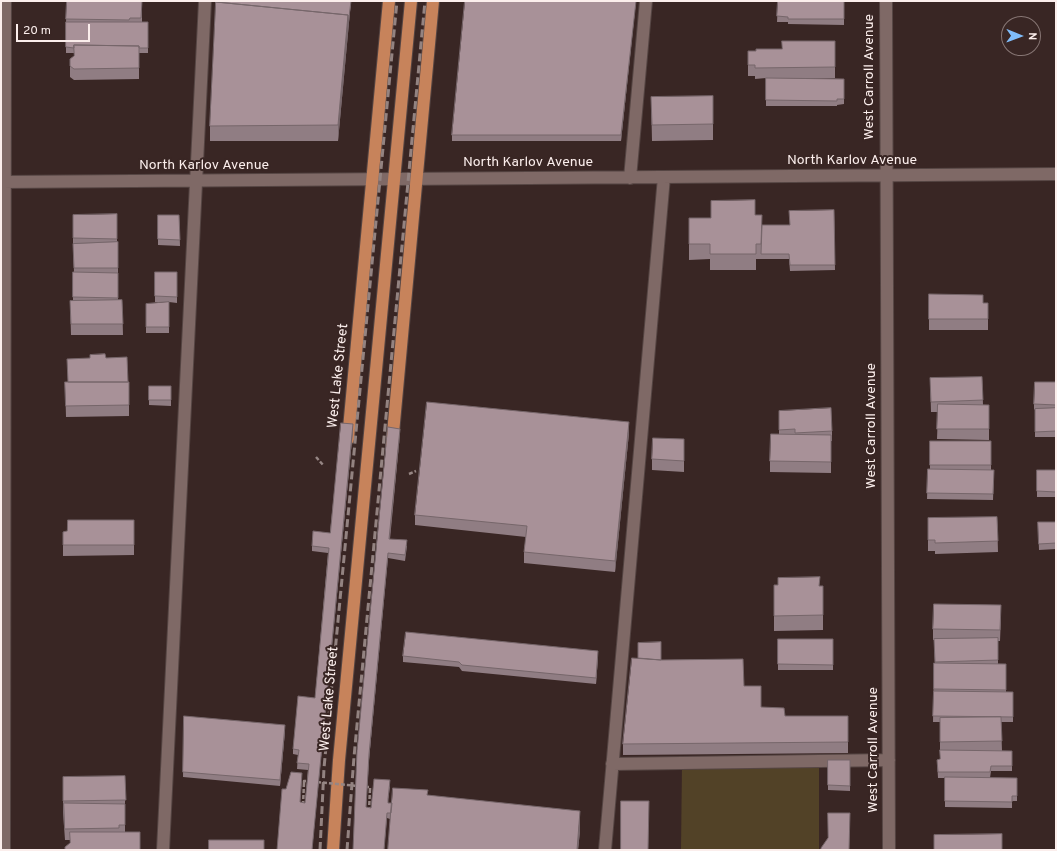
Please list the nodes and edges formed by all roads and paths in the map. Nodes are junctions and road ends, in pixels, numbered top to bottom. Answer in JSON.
{"nodes":[{"id":1,"x":5,"y":1,"type":"edge"},
{"id":2,"x":205,"y":1,"type":"edge"},
{"id":3,"x":389,"y":1,"type":"edge"},
{"id":4,"x":411,"y":1,"type":"edge"},
{"id":5,"x":434,"y":1,"type":"edge"},
{"id":6,"x":646,"y":1,"type":"edge"},
{"id":7,"x":886,"y":1,"type":"edge"},
{"id":8,"x":1056,"y":174,"type":"edge"},
{"id":9,"x":885,"y":176,"type":"junction"},
{"id":10,"x":664,"y":177,"type":"junction"},
{"id":11,"x":630,"y":178,"type":"junction"},
{"id":12,"x":394,"y":179,"type":"junction"},
{"id":13,"x":418,"y":179,"type":"junction"},
{"id":14,"x":373,"y":180,"type":"junction"},
{"id":15,"x":196,"y":181,"type":"junction"},
{"id":16,"x":3,"y":182,"type":"edge"},
{"id":17,"x":347,"y":450,"type":"edge"},
{"id":18,"x":316,"y":457,"type":"dead end"},
{"id":19,"x":391,"y":457,"type":"edge"},
{"id":20,"x":324,"y":466,"type":"dead end"},
{"id":21,"x":416,"y":471,"type":"dead end"},
{"id":22,"x":409,"y":474,"type":"dead end"},
{"id":23,"x":2,"y":750,"type":"edge"},
{"id":24,"x":889,"y":760,"type":"junction"},
{"id":25,"x":612,"y":764,"type":"junction"},
{"id":26,"x":302,"y":808,"type":"edge"},
{"id":27,"x":368,"y":813,"type":"edge"},
{"id":28,"x":4,"y":850,"type":"edge"},
{"id":29,"x":163,"y":850,"type":"edge"},
{"id":30,"x":333,"y":850,"type":"edge"},
{"id":31,"x":605,"y":850,"type":"edge"},
{"id":32,"x":889,"y":850,"type":"edge"}],
"edges":[{"from":1,"to":16,"type":"street"},
{"from":2,"to":15,"type":"street"},
{"from":3,"to":14,"type":"main road","name":"West Lake Street"},
{"from":4,"to":12,"type":"main road","name":"West Lake Street"},
{"from":5,"to":13,"type":"main road"},
{"from":6,"to":11,"type":"street"},
{"from":7,"to":9,"type":"street","name":"West Carroll Avenue"},
{"from":8,"to":9,"type":"street","name":"North Karlov Avenue"},
{"from":9,"to":10,"type":"street","name":"North Karlov Avenue"},
{"from":9,"to":24,"type":"street","name":"West Carroll Avenue"},
{"from":10,"to":11,"type":"street","name":"North Karlov Avenue"},
{"from":10,"to":25,"type":"street"},
{"from":11,"to":13,"type":"street","name":"North Karlov Avenue"},
{"from":12,"to":13,"type":"street","name":"North Karlov Avenue"},
{"from":12,"to":14,"type":"street","name":"North Karlov Avenue"},
{"from":12,"to":30,"type":"main road","name":"West Lake Street"},
{"from":13,"to":19,"type":"main road"},
{"from":14,"to":15,"type":"street","name":"North Karlov Avenue"},
{"from":14,"to":17,"type":"main road","name":"West Lake Street"},
{"from":15,"to":16,"type":"street","name":"North Karlov Avenue"},
{"from":15,"to":29,"type":"street"},
{"from":16,"to":23,"type":"street"},
{"from":18,"to":20,"type":"path"},
{"from":21,"to":22,"type":"path"},
{"from":23,"to":28,"type":"street"},
{"from":24,"to":25,"type":"street"},
{"from":24,"to":32,"type":"street","name":"West Carroll Avenue"},
{"from":25,"to":31,"type":"street"},
{"from":26,"to":27,"type":"path","bridge":true}]}
